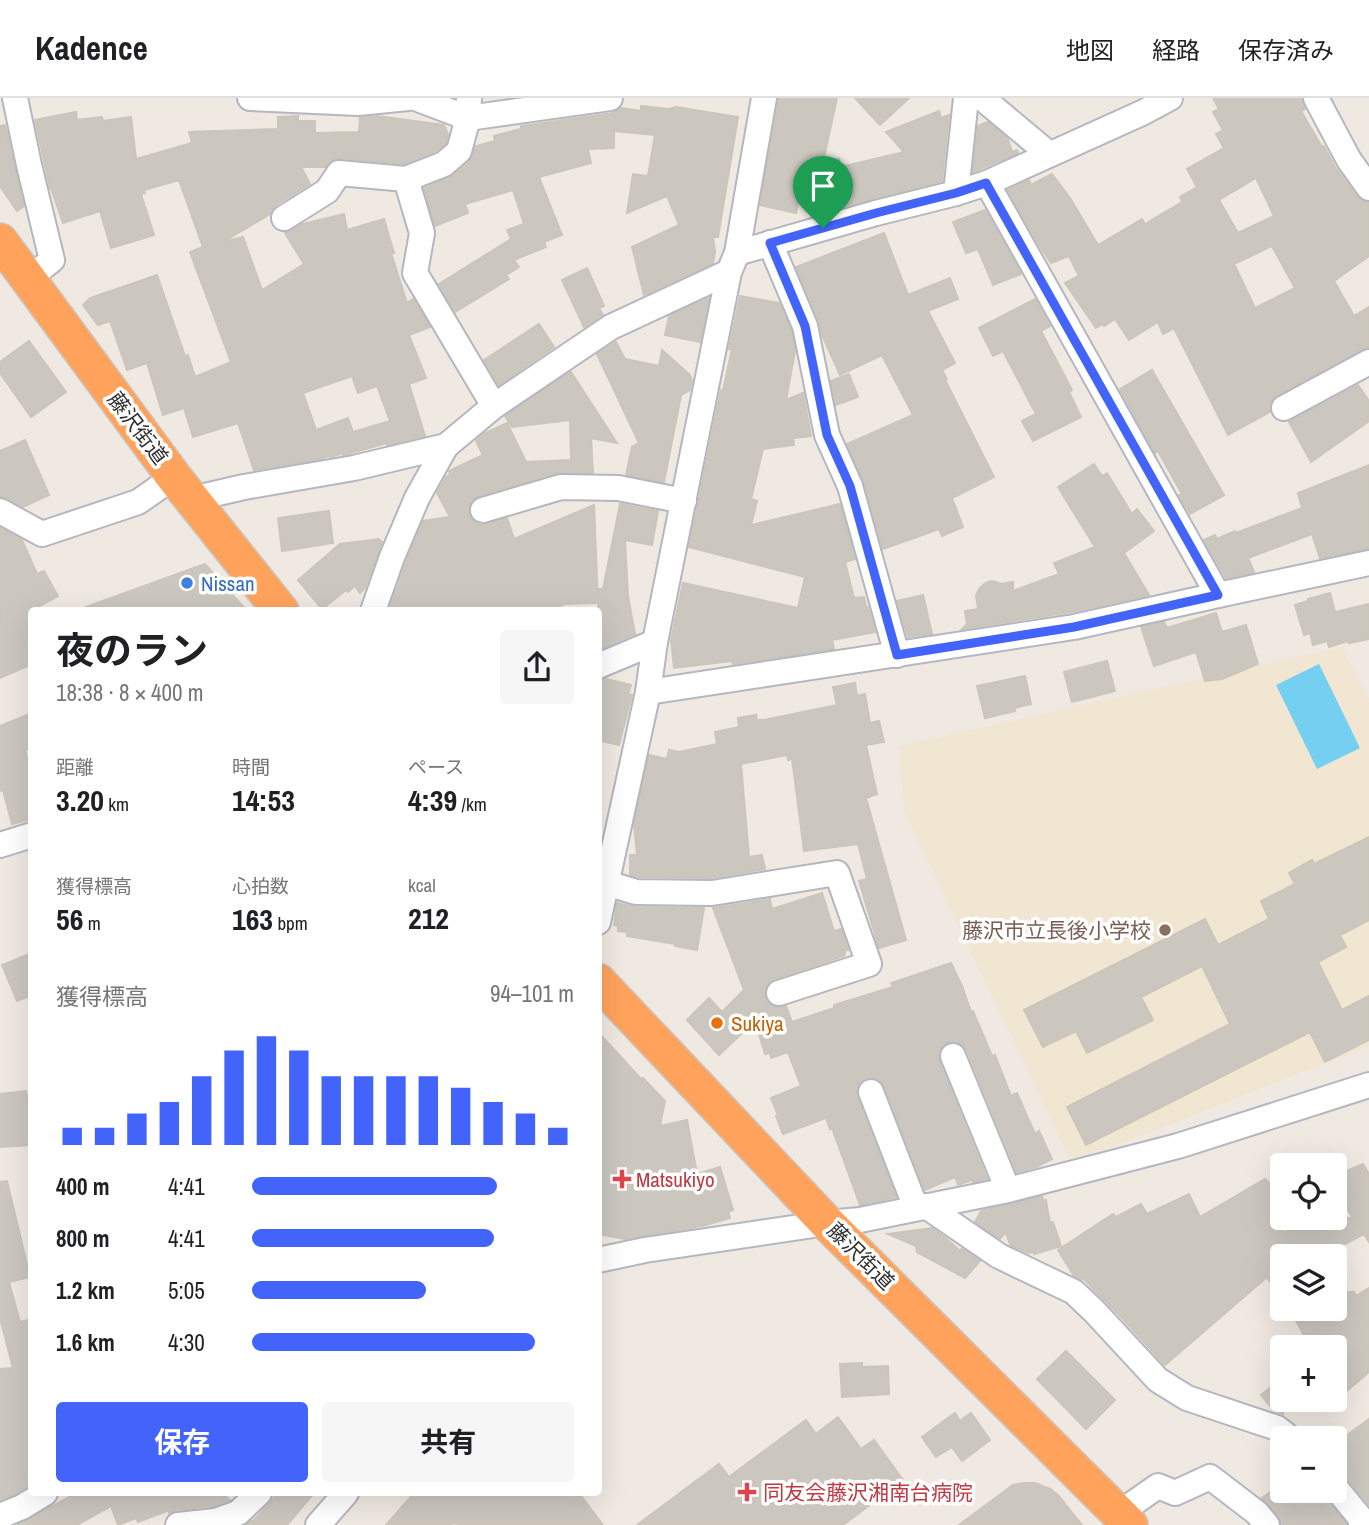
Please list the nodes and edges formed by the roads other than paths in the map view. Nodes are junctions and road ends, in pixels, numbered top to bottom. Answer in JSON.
{"nodes":[{"id":1,"x":15,"y":98,"type":"edge"},
{"id":2,"x":250,"y":98,"type":"edge"},
{"id":3,"x":408,"y":98,"type":"edge"},
{"id":4,"x":415,"y":98,"type":"edge"},
{"id":5,"x":610,"y":98,"type":"edge"},
{"id":6,"x":966,"y":98,"type":"edge"},
{"id":7,"x":982,"y":98,"type":"edge"},
{"id":8,"x":1170,"y":98,"type":"edge"},
{"id":9,"x":1316,"y":98,"type":"edge"},
{"id":10,"x":760,"y":99,"type":"edge"},
{"id":11,"x":469,"y":108,"type":"edge"},
{"id":12,"x":1049,"y":154,"type":"junction"},
{"id":13,"x":406,"y":178,"type":"junction"},
{"id":14,"x":986,"y":183,"type":"junction"},
{"id":15,"x":1369,"y":188,"type":"edge"},
{"id":16,"x":956,"y":193,"type":"junction"},
{"id":17,"x":284,"y":218,"type":"dead end"},
{"id":18,"x":0,"y":241,"type":"edge"},
{"id":19,"x":770,"y":243,"type":"junction"},
{"id":20,"x":733,"y":262,"type":"junction"},
{"id":21,"x":27,"y":280,"type":"junction"},
{"id":22,"x":1369,"y":362,"type":"edge"},
{"id":23,"x":494,"y":406,"type":"junction"},
{"id":24,"x":1284,"y":408,"type":"dead end"},
{"id":25,"x":446,"y":446,"type":"junction"},
{"id":26,"x":183,"y":488,"type":"junction"},
{"id":27,"x":684,"y":501,"type":"junction"},
{"id":28,"x":482,"y":510,"type":"dead end"},
{"id":29,"x":0,"y":512,"type":"edge"},
{"id":30,"x":1369,"y":563,"type":"edge"},
{"id":31,"x":1218,"y":595,"type":"junction"},
{"id":32,"x":278,"y":607,"type":"edge"},
{"id":33,"x":374,"y":607,"type":"edge"},
{"id":34,"x":655,"y":642,"type":"junction"},
{"id":35,"x":897,"y":655,"type":"junction"},
{"id":36,"x":602,"y":664,"type":"edge"},
{"id":37,"x":648,"y":692,"type":"junction"},
{"id":38,"x":28,"y":836,"type":"edge"},
{"id":39,"x":0,"y":845,"type":"edge"},
{"id":40,"x":606,"y":883,"type":"junction"},
{"id":41,"x":602,"y":902,"type":"edge"},
{"id":42,"x":602,"y":985,"type":"edge"},
{"id":43,"x":779,"y":993,"type":"dead end"},
{"id":44,"x":953,"y":1056,"type":"dead end"},
{"id":45,"x":1369,"y":1085,"type":"edge"},
{"id":46,"x":871,"y":1093,"type":"dead end"},
{"id":47,"x":1008,"y":1190,"type":"junction"},
{"id":48,"x":921,"y":1207,"type":"junction"},
{"id":49,"x":827,"y":1223,"type":"junction"},
{"id":50,"x":602,"y":1259,"type":"edge"},
{"id":51,"x":1270,"y":1427,"type":"edge"},
{"id":52,"x":40,"y":1496,"type":"edge"},
{"id":53,"x":256,"y":1496,"type":"edge"},
{"id":54,"x":343,"y":1496,"type":"edge"},
{"id":55,"x":1347,"y":1501,"type":"edge"},
{"id":56,"x":0,"y":1516,"type":"edge"},
{"id":57,"x":1124,"y":1520,"type":"edge"},
{"id":58,"x":1364,"y":1521,"type":"edge"},
{"id":59,"x":178,"y":1525,"type":"edge"},
{"id":60,"x":318,"y":1525,"type":"edge"},
{"id":61,"x":1267,"y":1525,"type":"edge"}],
"edges":[{"from":1,"to":21,"type":"street"},
{"from":2,"to":3,"type":"street"},
{"from":4,"to":11,"type":"street"},
{"from":5,"to":11,"type":"street"},
{"from":6,"to":16,"type":"street"},
{"from":7,"to":12,"type":"street"},
{"from":8,"to":12,"type":"street"},
{"from":9,"to":15,"type":"street"},
{"from":10,"to":20,"type":"street"},
{"from":11,"to":13,"type":"street"},
{"from":12,"to":14,"type":"street"},
{"from":13,"to":17,"type":"street"},
{"from":13,"to":23,"type":"street"},
{"from":14,"to":16,"type":"street"},
{"from":14,"to":31,"type":"street"},
{"from":16,"to":19,"type":"street"},
{"from":18,"to":21,"type":"highway","name":"藤沢街道"},
{"from":19,"to":20,"type":"street"},
{"from":19,"to":35,"type":"street"},
{"from":20,"to":23,"type":"street"},
{"from":20,"to":27,"type":"street"},
{"from":21,"to":26,"type":"highway","name":"藤沢街道"},
{"from":22,"to":24,"type":"street"},
{"from":23,"to":25,"type":"street"},
{"from":25,"to":26,"type":"street"},
{"from":25,"to":33,"type":"street"},
{"from":26,"to":29,"type":"street"},
{"from":26,"to":32,"type":"highway","name":"藤沢街道"},
{"from":27,"to":28,"type":"street"},
{"from":27,"to":34,"type":"street"},
{"from":30,"to":31,"type":"street"},
{"from":31,"to":35,"type":"street"},
{"from":34,"to":36,"type":"street"},
{"from":34,"to":37,"type":"street"},
{"from":35,"to":37,"type":"street"},
{"from":37,"to":40,"type":"street"},
{"from":38,"to":39,"type":"street"},
{"from":40,"to":41,"type":"street"},
{"from":40,"to":43,"type":"street"},
{"from":42,"to":49,"type":"highway","name":"藤沢街道"},
{"from":44,"to":47,"type":"street"},
{"from":45,"to":47,"type":"street"},
{"from":46,"to":48,"type":"street"},
{"from":47,"to":48,"type":"street"},
{"from":48,"to":49,"type":"street"},
{"from":48,"to":51,"type":"street"},
{"from":49,"to":50,"type":"street"},
{"from":49,"to":57,"type":"highway","name":"藤沢街道"},
{"from":52,"to":56,"type":"street"},
{"from":53,"to":59,"type":"street"},
{"from":54,"to":60,"type":"street"},
{"from":55,"to":58,"type":"street"},
{"from":57,"to":61,"type":"street"}]}
